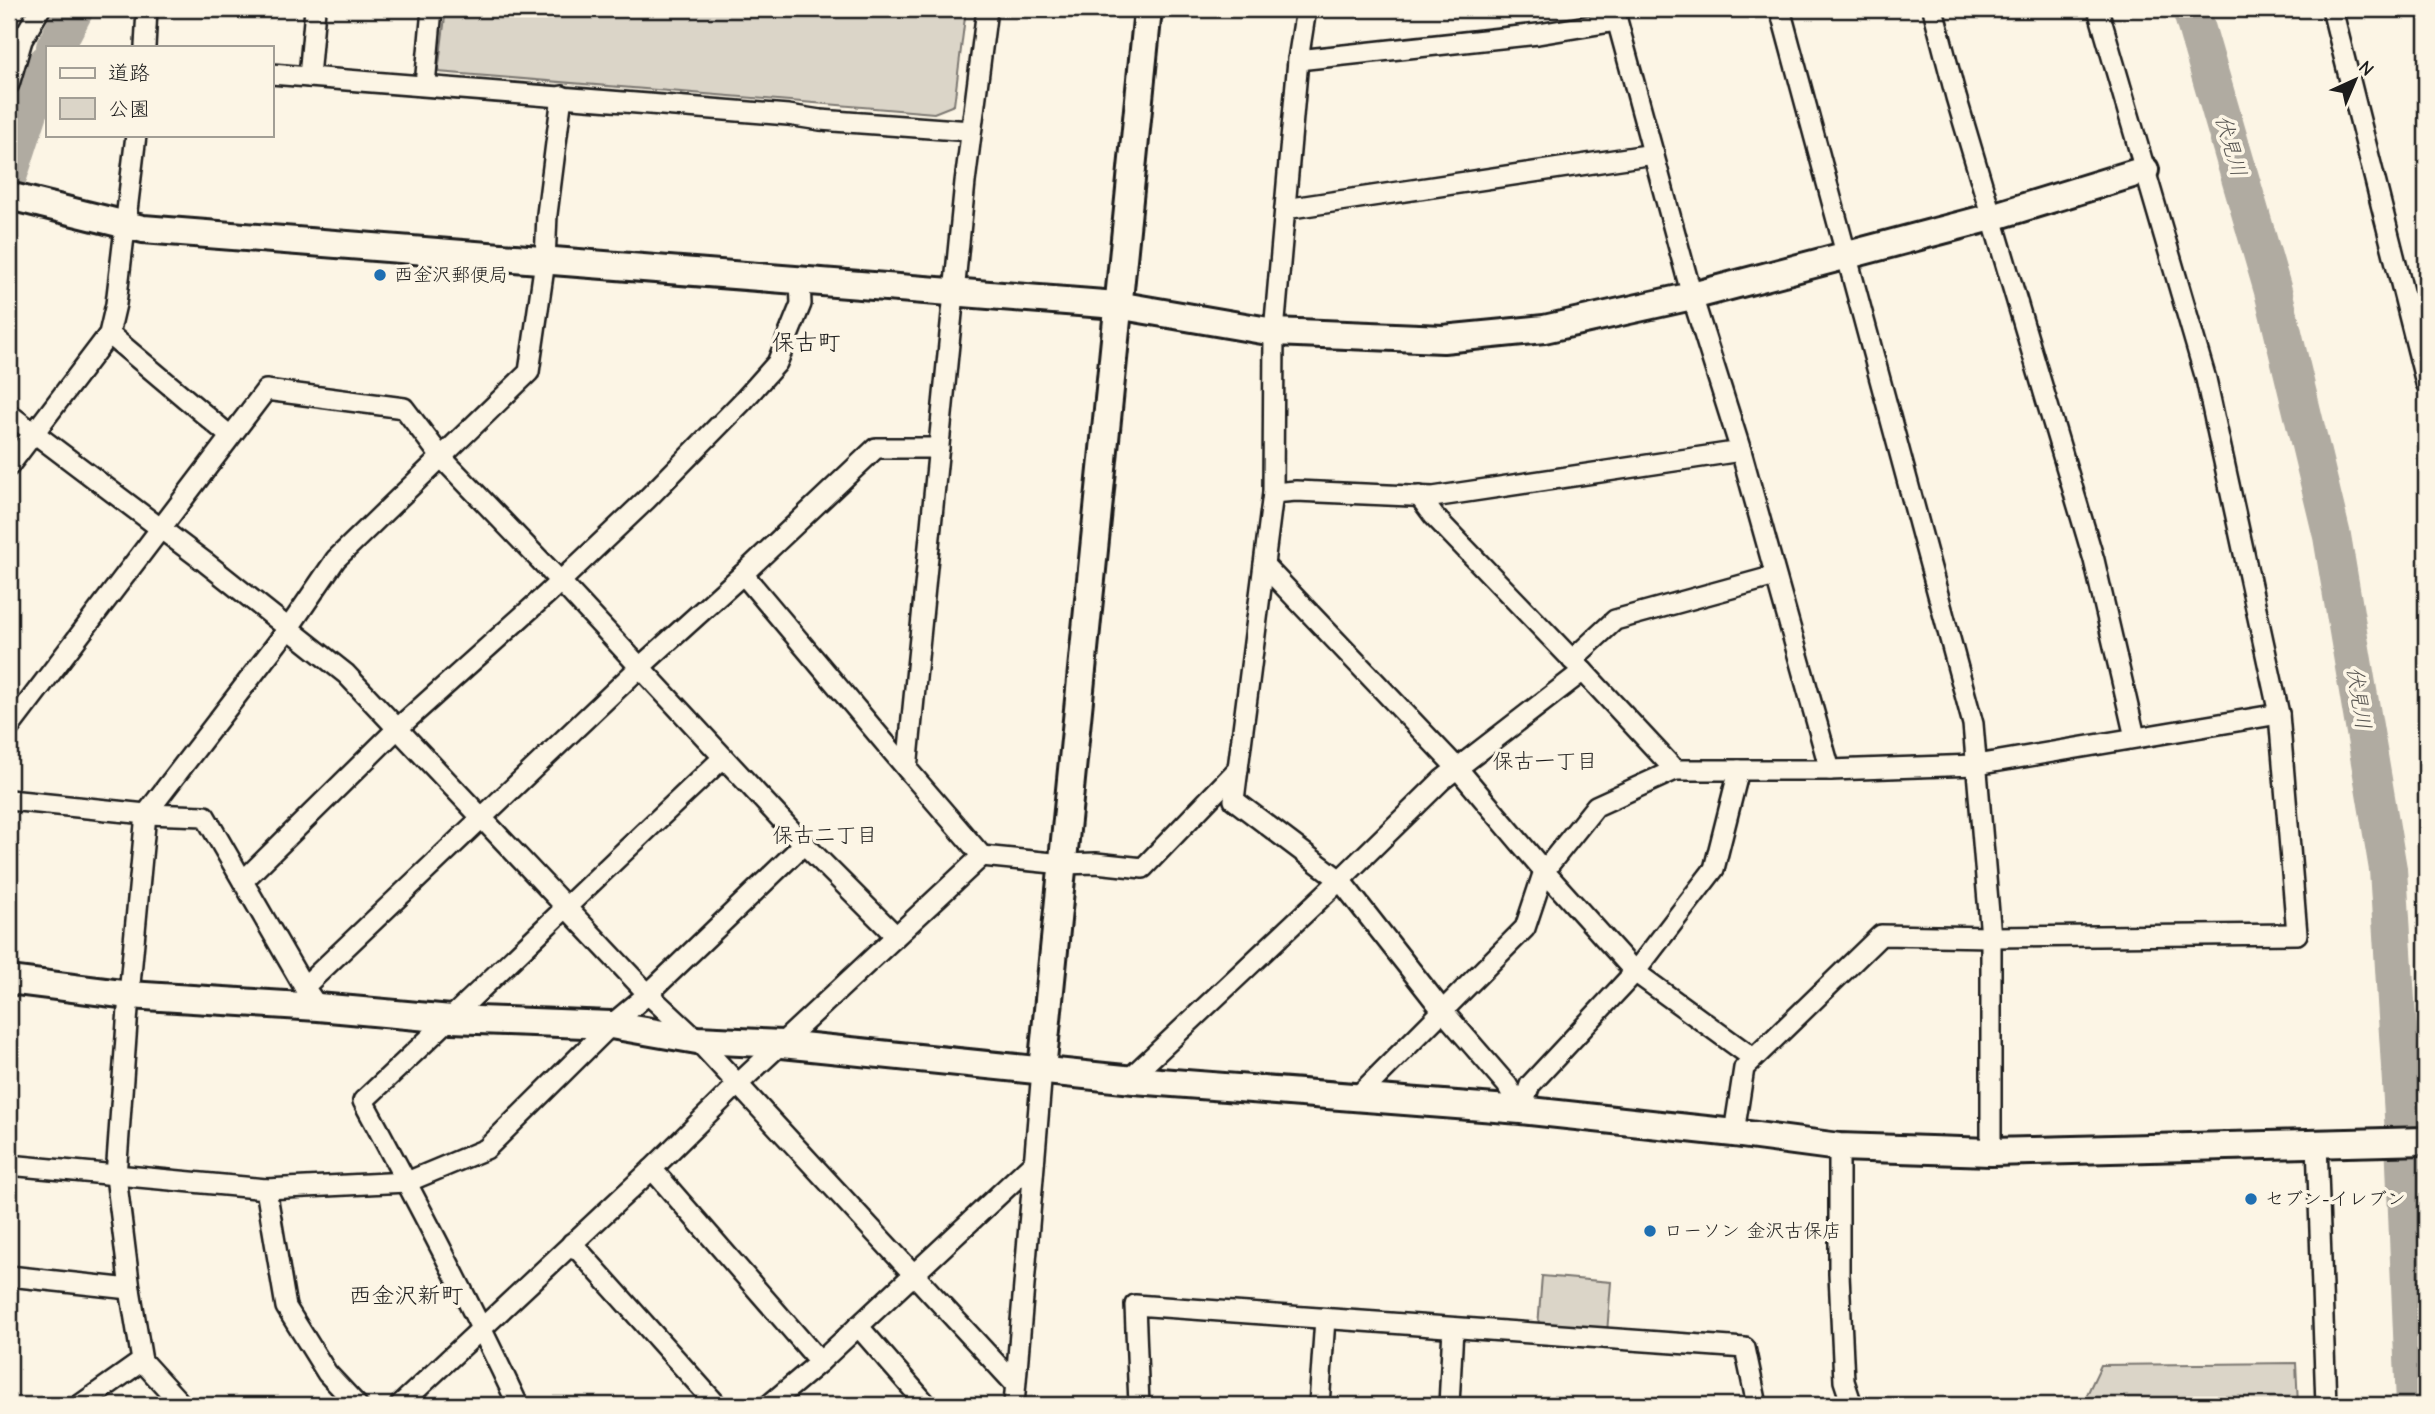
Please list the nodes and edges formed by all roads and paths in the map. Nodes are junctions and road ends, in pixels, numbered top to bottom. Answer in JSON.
{"nodes":[{"id":1,"x":40,"y":9,"type":"edge"},
{"id":2,"x":147,"y":9,"type":"edge"},
{"id":3,"x":315,"y":9,"type":"edge"},
{"id":4,"x":432,"y":9,"type":"edge"},
{"id":5,"x":987,"y":9,"type":"edge"},
{"id":6,"x":1148,"y":9,"type":"edge"},
{"id":7,"x":1306,"y":9,"type":"edge"},
{"id":8,"x":1780,"y":9,"type":"edge"},
{"id":9,"x":1933,"y":9,"type":"edge"},
{"id":10,"x":2098,"y":9,"type":"edge"},
{"id":11,"x":2332,"y":9,"type":"edge"},
{"id":12,"x":1616,"y":15,"type":"edge"},
{"id":13,"x":15,"y":36,"type":"edge"},
{"id":14,"x":145,"y":46,"type":"edge"},
{"id":15,"x":1298,"y":60,"type":"junction"},
{"id":16,"x":273,"y":74,"type":"edge"},
{"id":17,"x":309,"y":77,"type":"junction"},
{"id":18,"x":9,"y":83,"type":"edge"},
{"id":19,"x":425,"y":85,"type":"junction"},
{"id":20,"x":562,"y":96,"type":"junction"},
{"id":21,"x":971,"y":131,"type":"junction"},
{"id":22,"x":136,"y":136,"type":"edge"},
{"id":23,"x":1654,"y":155,"type":"junction"},
{"id":24,"x":2145,"y":170,"type":"junction"},
{"id":25,"x":20,"y":199,"type":"edge"},
{"id":26,"x":1285,"y":209,"type":"junction"},
{"id":27,"x":1993,"y":217,"type":"junction"},
{"id":28,"x":126,"y":226,"type":"junction"},
{"id":29,"x":1847,"y":254,"type":"junction"},
{"id":30,"x":545,"y":261,"type":"junction"},
{"id":31,"x":800,"y":281,"type":"junction"},
{"id":32,"x":954,"y":292,"type":"junction"},
{"id":33,"x":1692,"y":296,"type":"junction"},
{"id":34,"x":1117,"y":305,"type":"junction"},
{"id":35,"x":1274,"y":332,"type":"junction"},
{"id":36,"x":109,"y":334,"type":"junction"},
{"id":37,"x":2426,"y":383,"type":"edge"},
{"id":38,"x":9,"y":414,"type":"edge"},
{"id":39,"x":33,"y":434,"type":"junction"},
{"id":40,"x":230,"y":436,"type":"junction"},
{"id":41,"x":939,"y":449,"type":"junction"},
{"id":42,"x":1741,"y":451,"type":"junction"},
{"id":43,"x":442,"y":458,"type":"junction"},
{"id":44,"x":9,"y":466,"type":"edge"},
{"id":45,"x":1273,"y":493,"type":"junction"},
{"id":46,"x":1419,"y":496,"type":"junction"},
{"id":47,"x":159,"y":528,"type":"junction"},
{"id":48,"x":1264,"y":565,"type":"junction"},
{"id":49,"x":744,"y":574,"type":"junction"},
{"id":50,"x":1775,"y":576,"type":"junction"},
{"id":51,"x":560,"y":581,"type":"junction"},
{"id":52,"x":288,"y":629,"type":"junction"},
{"id":53,"x":1578,"y":666,"type":"junction"},
{"id":54,"x":639,"y":668,"type":"junction"},
{"id":55,"x":2279,"y":714,"type":"junction"},
{"id":56,"x":9,"y":727,"type":"edge"},
{"id":57,"x":398,"y":728,"type":"junction"},
{"id":58,"x":2135,"y":737,"type":"junction"},
{"id":59,"x":723,"y":758,"type":"junction"},
{"id":60,"x":1976,"y":765,"type":"junction"},
{"id":61,"x":907,"y":769,"type":"junction"},
{"id":62,"x":1238,"y":769,"type":"junction"},
{"id":63,"x":1458,"y":769,"type":"junction"},
{"id":64,"x":1675,"y":770,"type":"junction"},
{"id":65,"x":1739,"y":770,"type":"junction"},
{"id":66,"x":1830,"y":770,"type":"junction"},
{"id":67,"x":9,"y":800,"type":"edge"},
{"id":68,"x":146,"y":814,"type":"junction"},
{"id":69,"x":482,"y":817,"type":"junction"},
{"id":70,"x":804,"y":844,"type":"junction"},
{"id":71,"x":982,"y":856,"type":"junction"},
{"id":72,"x":1063,"y":864,"type":"junction"},
{"id":73,"x":1544,"y":871,"type":"junction"},
{"id":74,"x":1340,"y":880,"type":"junction"},
{"id":75,"x":243,"y":881,"type":"junction"},
{"id":76,"x":566,"y":905,"type":"junction"},
{"id":77,"x":896,"y":936,"type":"junction"},
{"id":78,"x":1991,"y":937,"type":"junction"},
{"id":79,"x":1635,"y":972,"type":"junction"},
{"id":80,"x":9,"y":980,"type":"edge"},
{"id":81,"x":648,"y":994,"type":"junction"},
{"id":82,"x":129,"y":995,"type":"junction"},
{"id":83,"x":311,"y":997,"type":"junction"},
{"id":84,"x":1442,"y":1010,"type":"junction"},
{"id":85,"x":451,"y":1019,"type":"junction"},
{"id":86,"x":611,"y":1025,"type":"junction"},
{"id":87,"x":697,"y":1040,"type":"junction"},
{"id":88,"x":782,"y":1044,"type":"junction"},
{"id":89,"x":1753,"y":1058,"type":"junction"},
{"id":90,"x":1042,"y":1070,"type":"junction"},
{"id":91,"x":1129,"y":1079,"type":"junction"},
{"id":92,"x":737,"y":1084,"type":"junction"},
{"id":93,"x":1357,"y":1097,"type":"junction"},
{"id":94,"x":1521,"y":1110,"type":"junction"},
{"id":95,"x":1734,"y":1133,"type":"junction"},
{"id":96,"x":2426,"y":1141,"type":"edge"},
{"id":97,"x":2325,"y":1143,"type":"junction"},
{"id":98,"x":1839,"y":1147,"type":"junction"},
{"id":99,"x":1991,"y":1152,"type":"junction"},
{"id":100,"x":1034,"y":1162,"type":"junction"},
{"id":101,"x":9,"y":1165,"type":"edge"},
{"id":102,"x":652,"y":1169,"type":"junction"},
{"id":103,"x":116,"y":1176,"type":"junction"},
{"id":104,"x":407,"y":1182,"type":"junction"},
{"id":105,"x":265,"y":1189,"type":"junction"},
{"id":106,"x":572,"y":1243,"type":"junction"},
{"id":107,"x":915,"y":1274,"type":"junction"},
{"id":108,"x":9,"y":1276,"type":"edge"},
{"id":109,"x":130,"y":1289,"type":"junction"},
{"id":110,"x":1325,"y":1319,"type":"junction"},
{"id":111,"x":858,"y":1326,"type":"junction"},
{"id":112,"x":482,"y":1327,"type":"junction"},
{"id":113,"x":1454,"y":1328,"type":"junction"},
{"id":114,"x":142,"y":1361,"type":"junction"},
{"id":115,"x":820,"y":1362,"type":"junction"},
{"id":116,"x":1015,"y":1384,"type":"junction"},
{"id":117,"x":80,"y":1405,"type":"edge"},
{"id":118,"x":182,"y":1405,"type":"edge"},
{"id":119,"x":358,"y":1405,"type":"edge"},
{"id":120,"x":400,"y":1405,"type":"edge"},
{"id":121,"x":518,"y":1405,"type":"edge"},
{"id":122,"x":717,"y":1405,"type":"edge"},
{"id":123,"x":769,"y":1405,"type":"edge"},
{"id":124,"x":927,"y":1405,"type":"edge"},
{"id":125,"x":1014,"y":1405,"type":"edge"},
{"id":126,"x":1139,"y":1405,"type":"edge"},
{"id":127,"x":1319,"y":1405,"type":"edge"},
{"id":128,"x":1450,"y":1405,"type":"edge"},
{"id":129,"x":1757,"y":1405,"type":"edge"},
{"id":130,"x":1852,"y":1405,"type":"edge"},
{"id":131,"x":2326,"y":1405,"type":"edge"}],
"edges":[{"from":1,"to":13,"type":"street"},
{"from":2,"to":14,"type":"street"},
{"from":3,"to":17,"type":"street"},
{"from":4,"to":19,"type":"street"},
{"from":5,"to":21,"type":"street"},
{"from":6,"to":34,"type":"street"},
{"from":7,"to":15,"type":"street"},
{"from":8,"to":29,"type":"street"},
{"from":9,"to":27,"type":"street"},
{"from":10,"to":24,"type":"street"},
{"from":11,"to":37,"type":"street"},
{"from":12,"to":15,"type":"street"},
{"from":12,"to":23,"type":"street"},
{"from":13,"to":18,"type":"street"},
{"from":15,"to":26,"type":"street"},
{"from":16,"to":17,"type":"street"},
{"from":17,"to":19,"type":"street"},
{"from":19,"to":20,"type":"street"},
{"from":20,"to":21,"type":"street"},
{"from":20,"to":30,"type":"street"},
{"from":21,"to":32,"type":"street"},
{"from":22,"to":28,"type":"street"},
{"from":23,"to":26,"type":"street"},
{"from":23,"to":33,"type":"street"},
{"from":24,"to":27,"type":"street"},
{"from":24,"to":55,"type":"street"},
{"from":25,"to":28,"type":"street"},
{"from":26,"to":35,"type":"street"},
{"from":27,"to":29,"type":"street"},
{"from":27,"to":58,"type":"street"},
{"from":28,"to":30,"type":"street"},
{"from":28,"to":36,"type":"street"},
{"from":29,"to":33,"type":"street"},
{"from":29,"to":60,"type":"street"},
{"from":30,"to":31,"type":"street"},
{"from":30,"to":43,"type":"street"},
{"from":31,"to":32,"type":"street"},
{"from":31,"to":51,"type":"street"},
{"from":32,"to":34,"type":"street"},
{"from":32,"to":41,"type":"street"},
{"from":33,"to":35,"type":"street"},
{"from":33,"to":42,"type":"street"},
{"from":34,"to":35,"type":"street"},
{"from":34,"to":72,"type":"street"},
{"from":35,"to":45,"type":"street"},
{"from":36,"to":39,"type":"street"},
{"from":36,"to":40,"type":"street"},
{"from":38,"to":39,"type":"street"},
{"from":39,"to":44,"type":"street"},
{"from":39,"to":47,"type":"street"},
{"from":40,"to":43,"type":"street"},
{"from":40,"to":47,"type":"street"},
{"from":41,"to":49,"type":"street"},
{"from":41,"to":61,"type":"street"},
{"from":42,"to":46,"type":"street"},
{"from":42,"to":50,"type":"street"},
{"from":43,"to":51,"type":"street"},
{"from":43,"to":52,"type":"street"},
{"from":45,"to":46,"type":"street"},
{"from":45,"to":48,"type":"street"},
{"from":46,"to":53,"type":"street"},
{"from":47,"to":52,"type":"street"},
{"from":47,"to":56,"type":"street"},
{"from":48,"to":62,"type":"street"},
{"from":48,"to":63,"type":"street"},
{"from":49,"to":54,"type":"street"},
{"from":49,"to":61,"type":"street"},
{"from":50,"to":53,"type":"street"},
{"from":50,"to":66,"type":"street"},
{"from":51,"to":54,"type":"street"},
{"from":51,"to":57,"type":"street"},
{"from":52,"to":57,"type":"street"},
{"from":52,"to":68,"type":"street"},
{"from":53,"to":63,"type":"street"},
{"from":53,"to":64,"type":"street"},
{"from":54,"to":59,"type":"street"},
{"from":54,"to":69,"type":"street"},
{"from":55,"to":58,"type":"street"},
{"from":55,"to":78,"type":"street"},
{"from":57,"to":69,"type":"street"},
{"from":57,"to":75,"type":"street"},
{"from":58,"to":60,"type":"street"},
{"from":59,"to":70,"type":"street"},
{"from":59,"to":76,"type":"street"},
{"from":60,"to":66,"type":"street"},
{"from":60,"to":78,"type":"street"},
{"from":61,"to":71,"type":"street"},
{"from":62,"to":72,"type":"street"},
{"from":62,"to":74,"type":"street"},
{"from":63,"to":73,"type":"street"},
{"from":63,"to":74,"type":"street"},
{"from":64,"to":65,"type":"street"},
{"from":64,"to":73,"type":"street"},
{"from":65,"to":66,"type":"street"},
{"from":65,"to":79,"type":"street"},
{"from":67,"to":68,"type":"street"},
{"from":68,"to":75,"type":"street"},
{"from":68,"to":82,"type":"street"},
{"from":69,"to":76,"type":"street"},
{"from":69,"to":83,"type":"street"},
{"from":70,"to":77,"type":"street"},
{"from":70,"to":81,"type":"street"},
{"from":71,"to":72,"type":"street"},
{"from":71,"to":77,"type":"street"},
{"from":72,"to":90,"type":"street"},
{"from":73,"to":79,"type":"street"},
{"from":73,"to":84,"type":"street"},
{"from":74,"to":84,"type":"street"},
{"from":74,"to":91,"type":"street"},
{"from":75,"to":83,"type":"street"},
{"from":76,"to":81,"type":"street"},
{"from":76,"to":85,"type":"street"},
{"from":77,"to":88,"type":"street"},
{"from":78,"to":89,"type":"street"},
{"from":78,"to":99,"type":"street"},
{"from":79,"to":89,"type":"street"},
{"from":79,"to":94,"type":"street"},
{"from":80,"to":82,"type":"street"},
{"from":81,"to":86,"type":"street"},
{"from":81,"to":87,"type":"street"},
{"from":82,"to":83,"type":"street"},
{"from":82,"to":103,"type":"street"},
{"from":83,"to":85,"type":"street"},
{"from":84,"to":93,"type":"street"},
{"from":84,"to":94,"type":"street"},
{"from":85,"to":86,"type":"street"},
{"from":85,"to":104,"type":"street"},
{"from":86,"to":87,"type":"street"},
{"from":86,"to":104,"type":"street"},
{"from":87,"to":88,"type":"street"},
{"from":87,"to":92,"type":"street"},
{"from":88,"to":90,"type":"street"},
{"from":88,"to":92,"type":"street"},
{"from":89,"to":95,"type":"street"},
{"from":90,"to":91,"type":"street"},
{"from":90,"to":100,"type":"street"},
{"from":91,"to":93,"type":"street"},
{"from":92,"to":102,"type":"street"},
{"from":92,"to":107,"type":"street"},
{"from":93,"to":94,"type":"street"},
{"from":94,"to":95,"type":"street"},
{"from":95,"to":98,"type":"street"},
{"from":96,"to":97,"type":"street"},
{"from":97,"to":99,"type":"street"},
{"from":97,"to":131,"type":"street"},
{"from":98,"to":99,"type":"street"},
{"from":98,"to":130,"type":"street"},
{"from":100,"to":107,"type":"street"},
{"from":100,"to":116,"type":"street"},
{"from":101,"to":103,"type":"street"},
{"from":102,"to":106,"type":"street"},
{"from":102,"to":115,"type":"street"},
{"from":103,"to":105,"type":"street"},
{"from":103,"to":109,"type":"street"},
{"from":104,"to":105,"type":"street"},
{"from":104,"to":112,"type":"street"},
{"from":105,"to":119,"type":"street"},
{"from":106,"to":112,"type":"street"},
{"from":106,"to":122,"type":"street"},
{"from":107,"to":111,"type":"street"},
{"from":107,"to":116,"type":"street"},
{"from":108,"to":109,"type":"street"},
{"from":109,"to":114,"type":"street"},
{"from":110,"to":113,"type":"street"},
{"from":110,"to":126,"type":"street"},
{"from":110,"to":127,"type":"street"},
{"from":111,"to":115,"type":"street"},
{"from":111,"to":124,"type":"street"},
{"from":112,"to":120,"type":"street"},
{"from":112,"to":121,"type":"street"},
{"from":113,"to":128,"type":"street"},
{"from":113,"to":129,"type":"street"},
{"from":114,"to":117,"type":"street"},
{"from":114,"to":118,"type":"street"},
{"from":115,"to":123,"type":"street"},
{"from":116,"to":125,"type":"street"}]}
